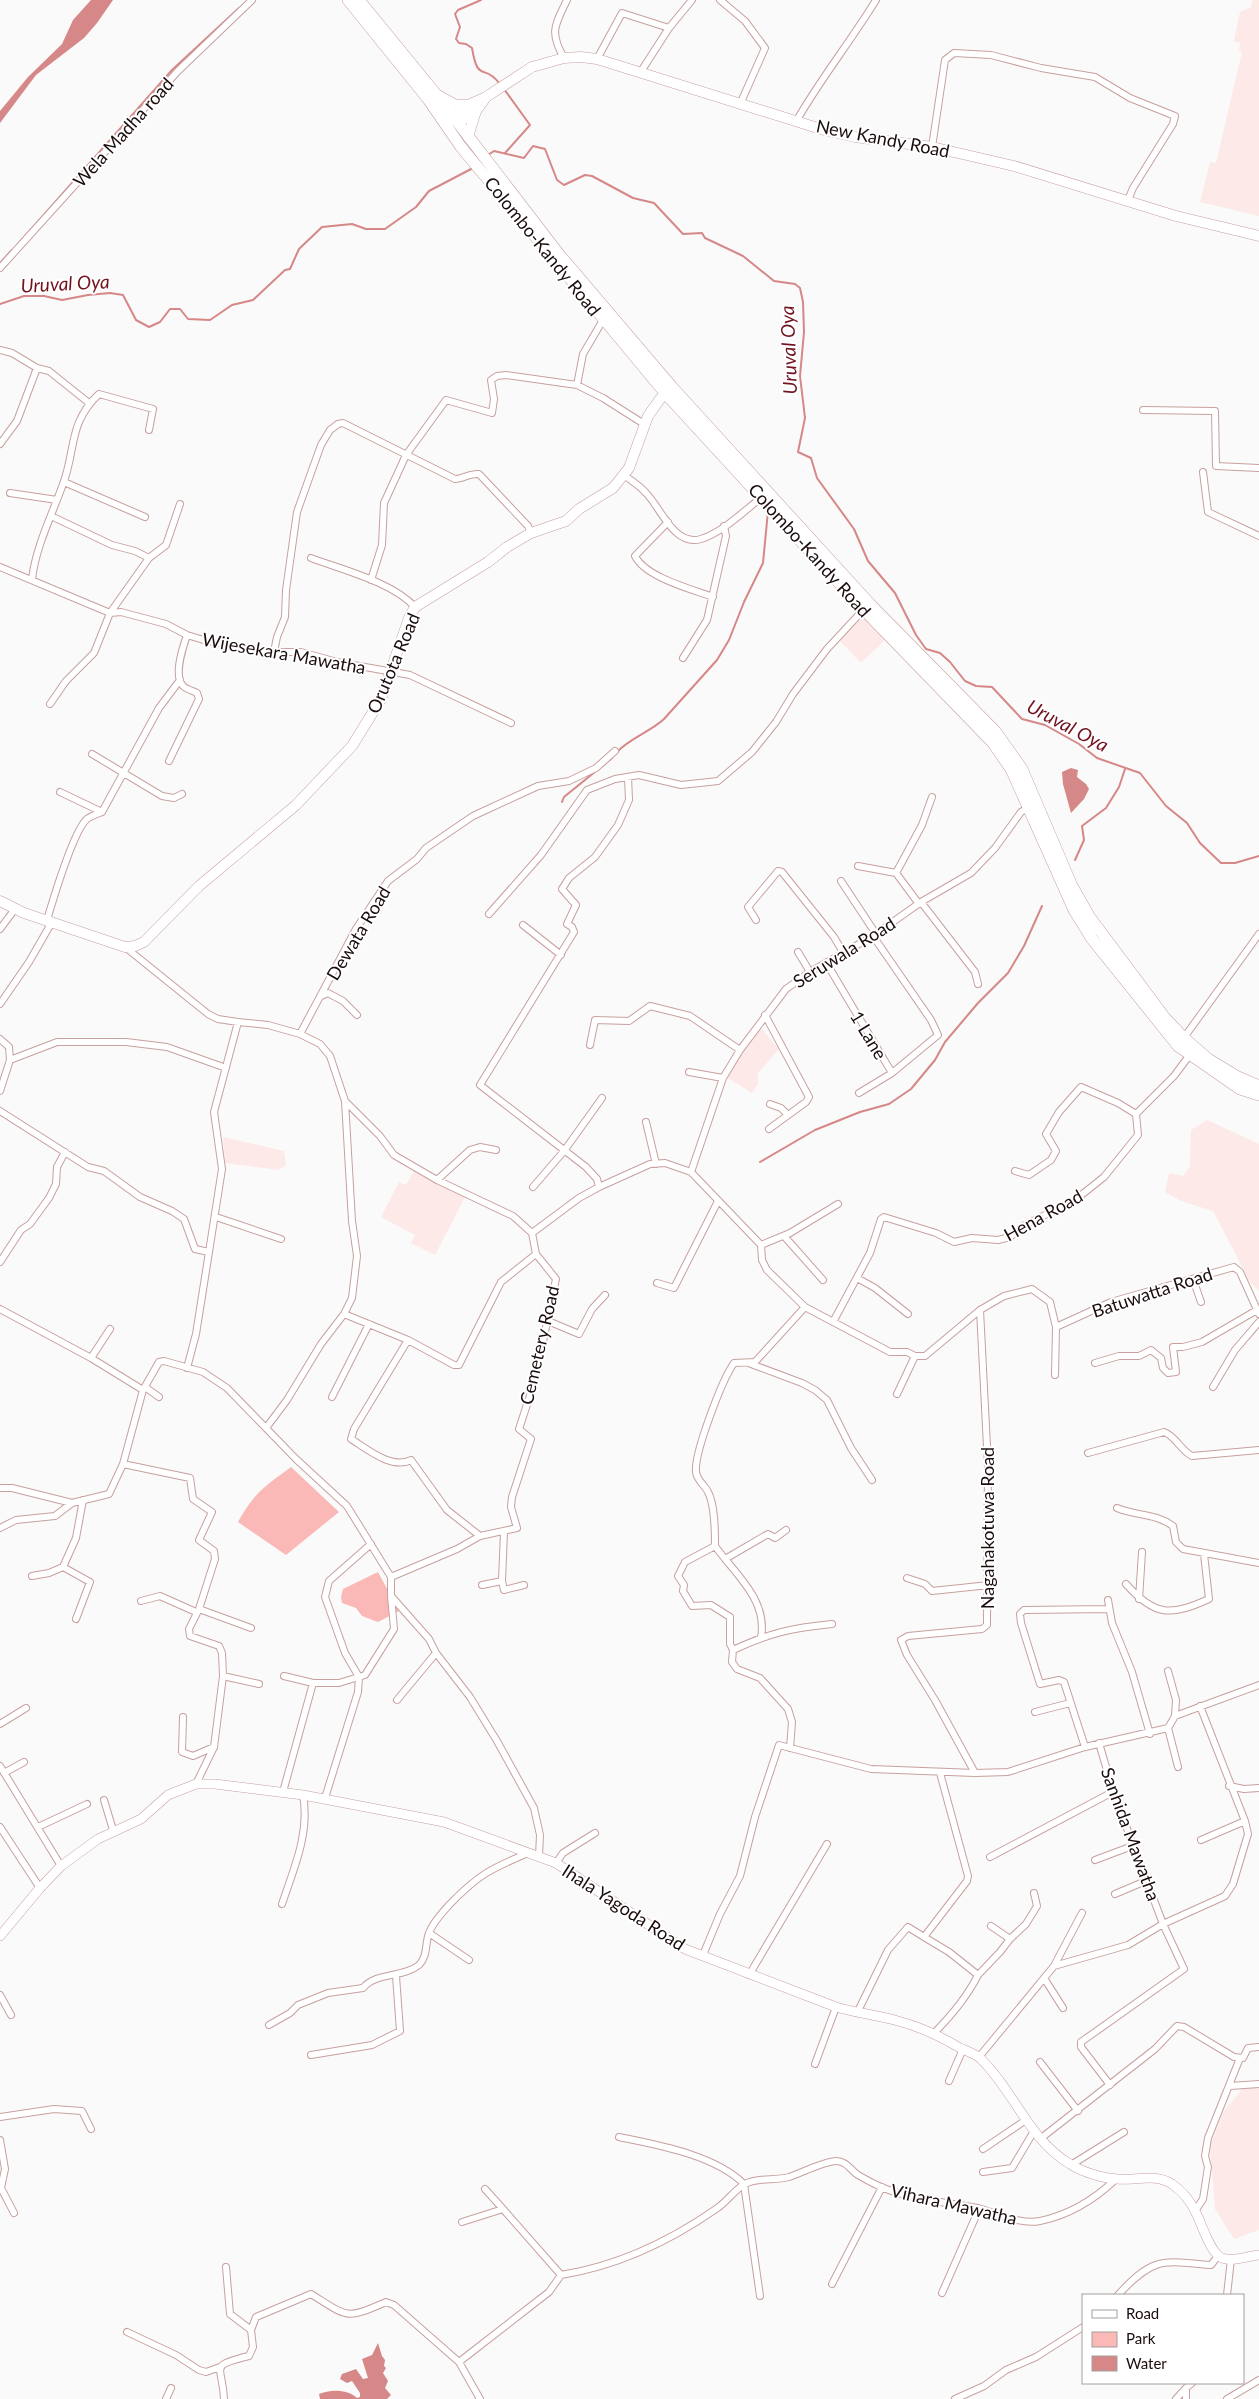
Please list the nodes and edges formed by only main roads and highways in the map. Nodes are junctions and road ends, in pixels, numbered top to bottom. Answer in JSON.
{"nodes":[{"id":1,"x":348,"y":0,"type":"edge"},
{"id":2,"x":360,"y":0,"type":"edge"},
{"id":3,"x":435,"y":93,"type":"junction"},
{"id":4,"x":472,"y":108,"type":"junction"},
{"id":5,"x":451,"y":124,"type":"junction"},
{"id":6,"x":469,"y":145,"type":"junction"},
{"id":7,"x":498,"y":184,"type":"junction"},
{"id":8,"x":1259,"y":236,"type":"edge"},
{"id":9,"x":669,"y":390,"type":"junction"},
{"id":10,"x":867,"y":607,"type":"junction"},
{"id":11,"x":1,"y":902,"type":"edge"},
{"id":12,"x":1181,"y":1042,"type":"junction"},
{"id":13,"x":1259,"y":1086,"type":"edge"},
{"id":14,"x":1259,"y":1095,"type":"edge"}],
"edges":[{"from":1,"to":5,"type":"highway","name":"Colombo-Kandy Road"},
{"from":2,"to":3,"type":"highway","name":"Colombo-Kandy Road"},
{"from":3,"to":4,"type":"main road"},
{"from":3,"to":5,"type":"highway","name":"Colombo-Kandy Road"},
{"from":4,"to":5,"type":"main road","name":"New Kandy Road"},
{"from":4,"to":6,"type":"main road"},
{"from":4,"to":8,"type":"main road","name":"New Kandy Road"},
{"from":5,"to":6,"type":"highway","name":"Colombo-Kandy Road"},
{"from":6,"to":7,"type":"highway","name":"Colombo-Kandy Road"},
{"from":7,"to":9,"type":"highway","name":"Colombo-Kandy Road"},
{"from":7,"to":9,"type":"highway","name":"Colombo-Kandy Road"},
{"from":9,"to":10,"type":"highway","name":"Colombo-Kandy Road"},
{"from":9,"to":10,"type":"highway","name":"Colombo-Kandy Road"},
{"from":9,"to":11,"type":"main road","name":"Orutota Road"},
{"from":10,"to":12,"type":"highway","name":"Colombo-Kandy Road"},
{"from":12,"to":13,"type":"highway","name":"Colombo-Kandy Road"},
{"from":12,"to":14,"type":"highway","name":"Colombo-Kandy Road"}]}
